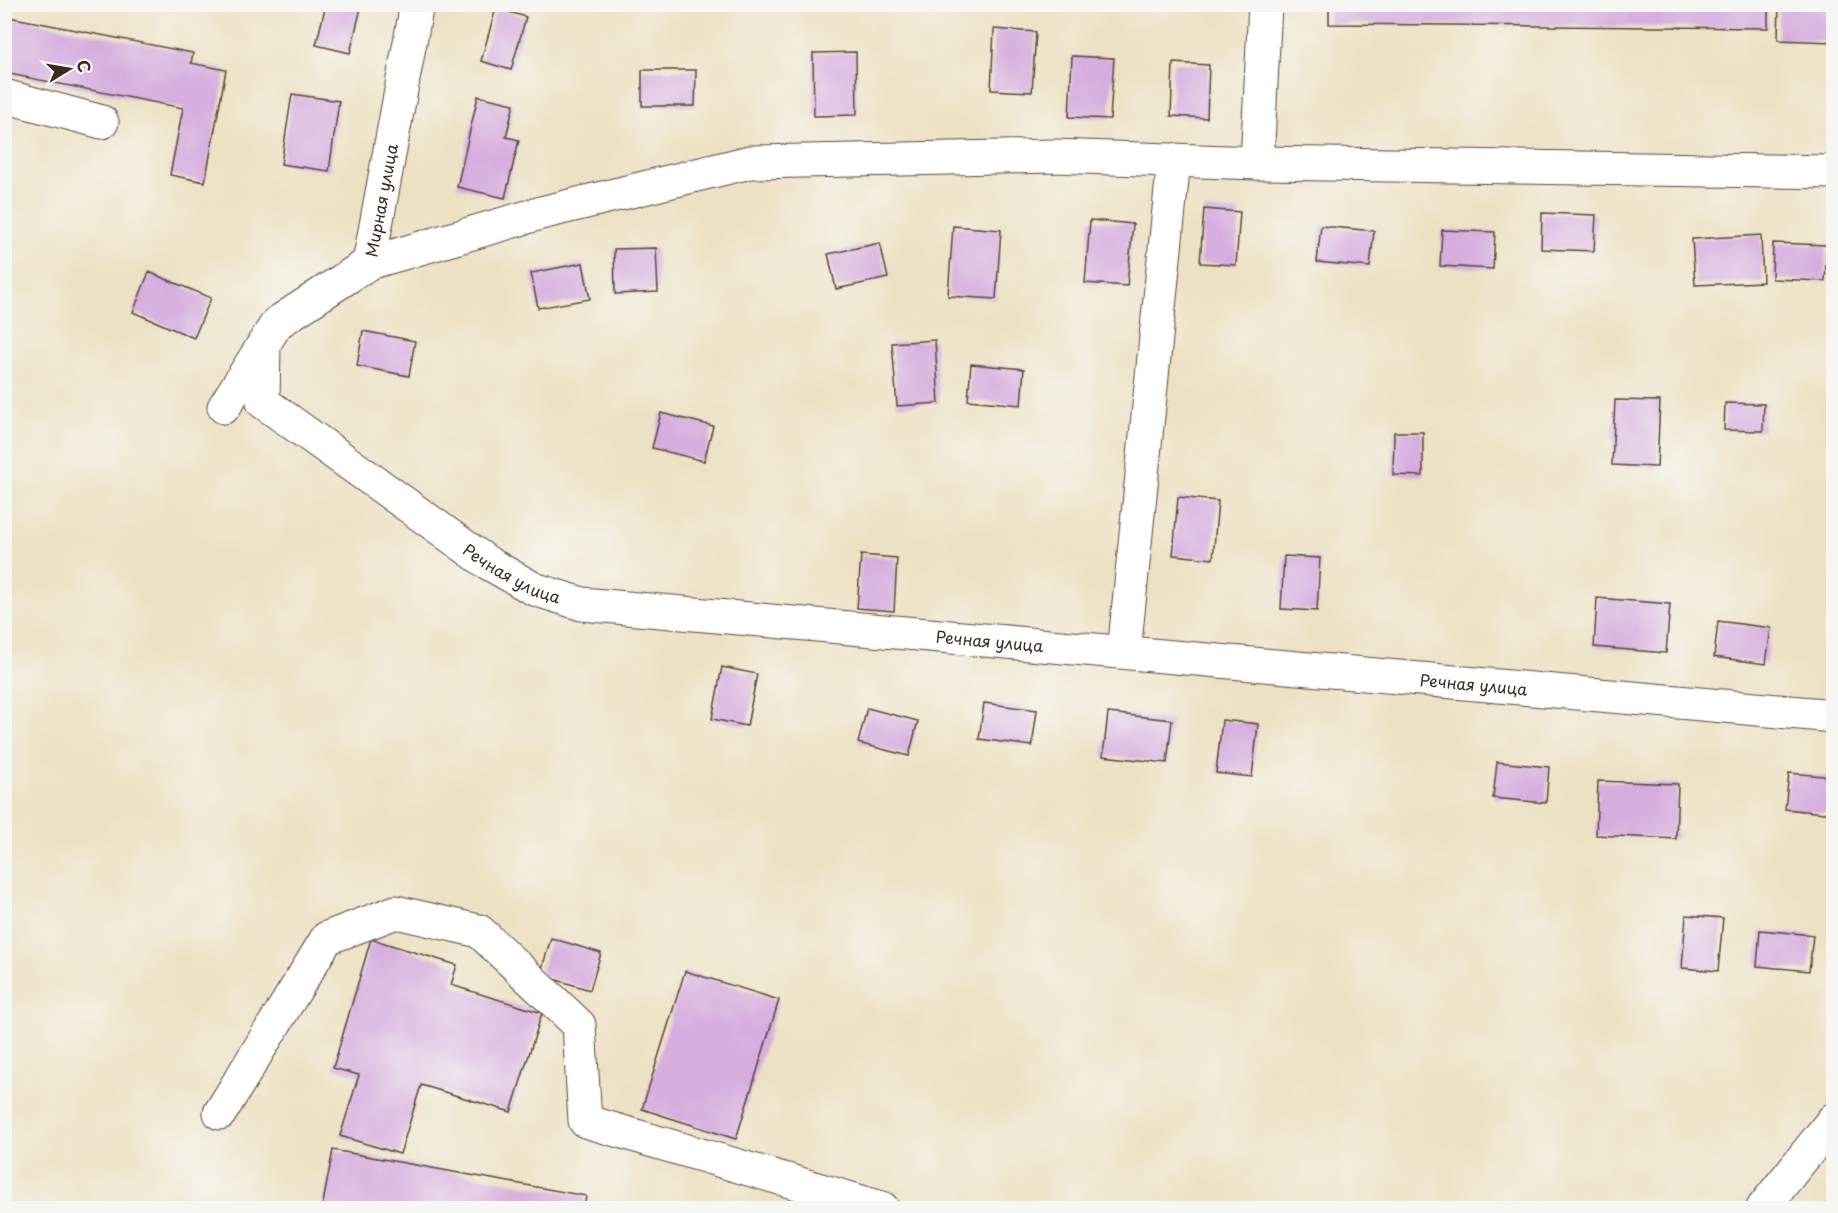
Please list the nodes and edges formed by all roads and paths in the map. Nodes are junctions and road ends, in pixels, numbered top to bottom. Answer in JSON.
{"nodes":[{"id":1,"x":417,"y":4,"type":"edge"},
{"id":2,"x":1265,"y":4,"type":"edge"},
{"id":3,"x":4,"y":96,"type":"edge"},
{"id":4,"x":102,"y":122,"type":"dead end"},
{"id":5,"x":1174,"y":160,"type":"junction"},
{"id":6,"x":1257,"y":163,"type":"junction"},
{"id":7,"x":1833,"y":172,"type":"edge"},
{"id":8,"x":369,"y":262,"type":"junction"},
{"id":9,"x":264,"y":343,"type":"junction"},
{"id":10,"x":224,"y":407,"type":"dead end"},
{"id":11,"x":1124,"y":652,"type":"junction"},
{"id":12,"x":1833,"y":716,"type":"edge"},
{"id":13,"x":220,"y":1113,"type":"dead end"},
{"id":14,"x":1833,"y":1119,"type":"edge"},
{"id":15,"x":882,"y":1209,"type":"edge"},
{"id":16,"x":1763,"y":1209,"type":"edge"}],
"edges":[{"from":1,"to":8,"type":"street","name":"Мирная улица"},
{"from":2,"to":6,"type":"street"},
{"from":3,"to":4,"type":"street"},
{"from":5,"to":6,"type":"street"},
{"from":5,"to":8,"type":"street"},
{"from":5,"to":11,"type":"street"},
{"from":6,"to":7,"type":"street"},
{"from":8,"to":9,"type":"street","name":"Мирная улица"},
{"from":9,"to":10,"type":"street","name":"Мирная улица"},
{"from":9,"to":11,"type":"street","name":"Речная улица"},
{"from":11,"to":12,"type":"street","name":"Речная улица"},
{"from":13,"to":15,"type":"street"},
{"from":14,"to":16,"type":"street"}]}
